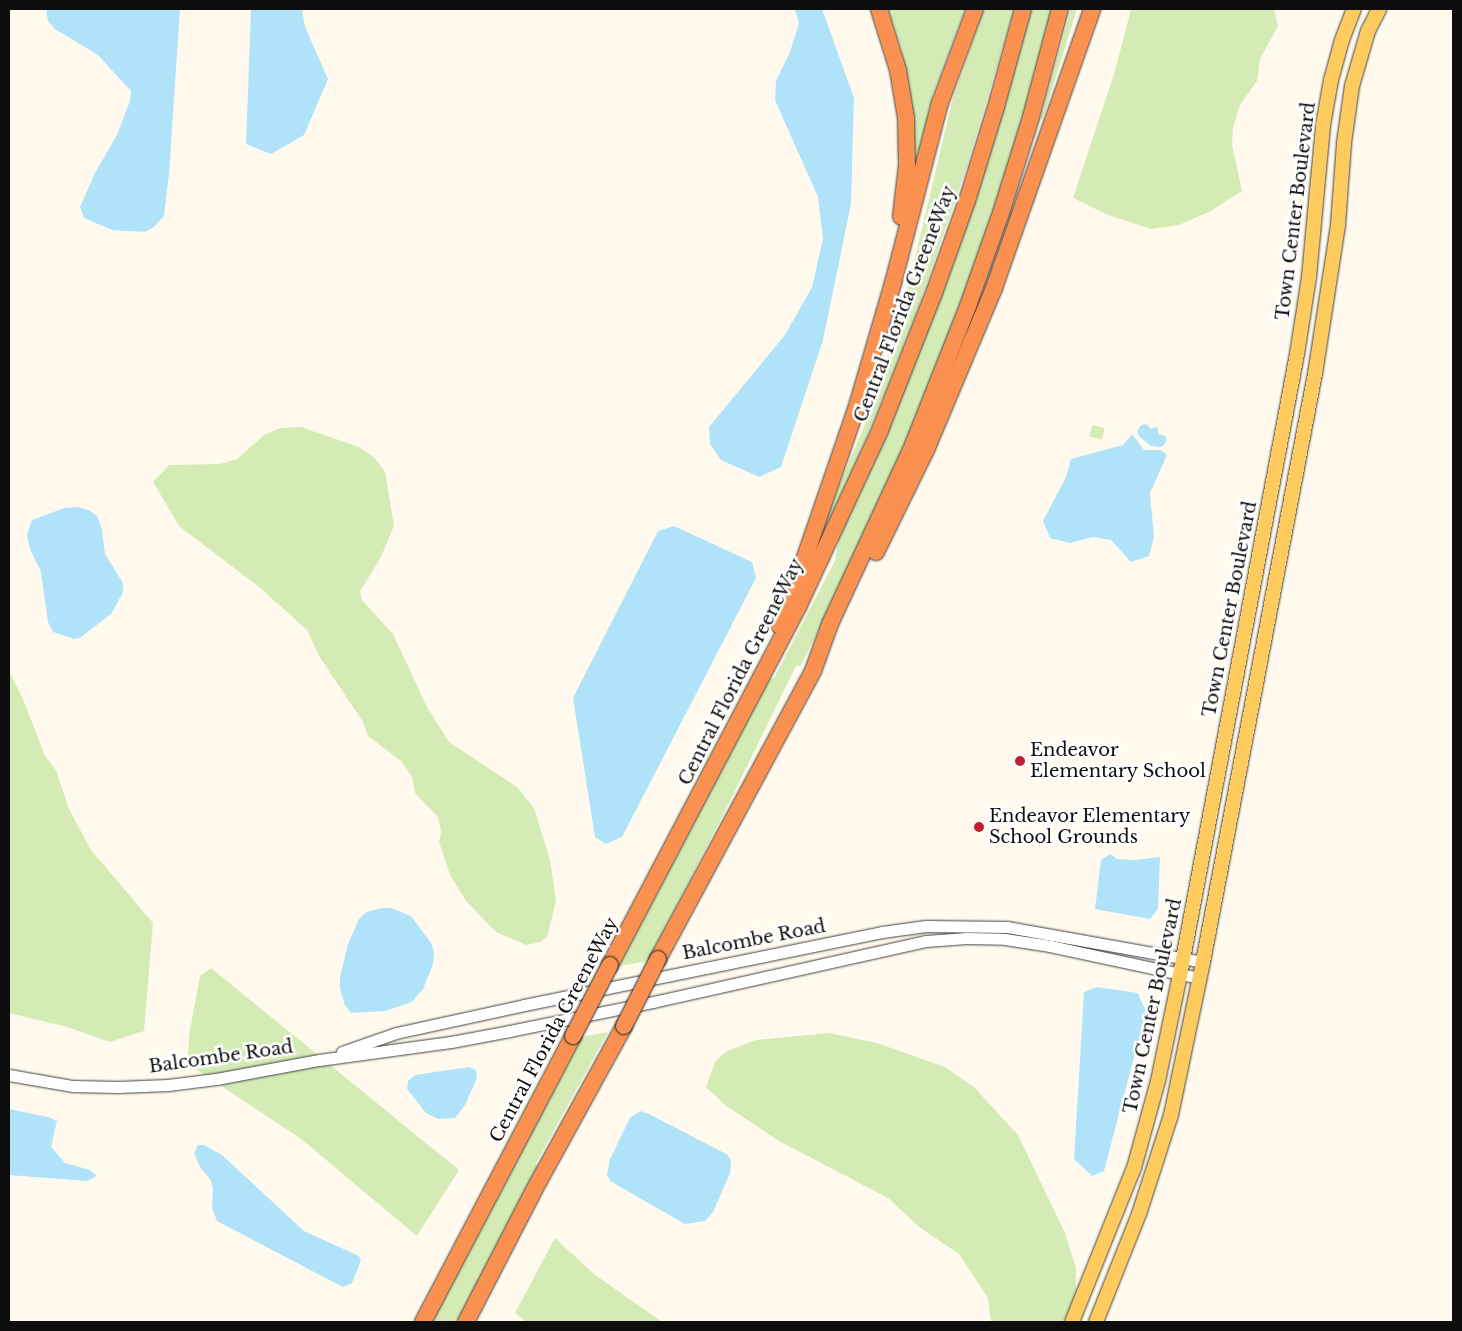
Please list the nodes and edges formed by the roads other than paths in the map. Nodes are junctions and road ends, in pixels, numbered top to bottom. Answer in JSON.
{"nodes":[{"id":1,"x":879,"y":9,"type":"edge"},
{"id":2,"x":975,"y":9,"type":"edge"},
{"id":3,"x":1023,"y":9,"type":"edge"},
{"id":4,"x":1060,"y":9,"type":"edge"},
{"id":5,"x":1083,"y":9,"type":"edge"},
{"id":6,"x":1092,"y":9,"type":"edge"},
{"id":7,"x":1354,"y":9,"type":"edge"},
{"id":8,"x":1379,"y":9,"type":"edge"},
{"id":9,"x":1031,"y":181,"type":"junction"},
{"id":10,"x":893,"y":283,"type":"junction"},
{"id":11,"x":813,"y":671,"type":"junction"},
{"id":12,"x":747,"y":706,"type":"junction"},
{"id":13,"x":1182,"y":958,"type":"junction"},
{"id":14,"x":1203,"y":962,"type":"junction"},
{"id":15,"x":1180,"y":975,"type":"junction"},
{"id":16,"x":1199,"y":978,"type":"junction"},
{"id":17,"x":319,"y":1060,"type":"junction"},
{"id":18,"x":9,"y":1075,"type":"edge"},
{"id":19,"x":502,"y":1173,"type":"junction"},
{"id":20,"x":411,"y":1322,"type":"edge"},
{"id":21,"x":423,"y":1322,"type":"edge"},
{"id":22,"x":466,"y":1322,"type":"edge"},
{"id":23,"x":1072,"y":1322,"type":"edge"},
{"id":24,"x":1096,"y":1322,"type":"edge"}],
"edges":[{"from":1,"to":10,"type":"highway"},
{"from":2,"to":10,"type":"highway"},
{"from":3,"to":12,"type":"highway","name":"Central Florida GreeneWay"},
{"from":4,"to":11,"type":"highway"},
{"from":5,"to":9,"type":"highway"},
{"from":6,"to":9,"type":"highway"},
{"from":7,"to":13,"type":"main road","name":"Town Center Boulevard"},
{"from":8,"to":14,"type":"main road"},
{"from":9,"to":11,"type":"highway"},
{"from":10,"to":12,"type":"highway"},
{"from":11,"to":22,"type":"highway","bridge":true},
{"from":12,"to":19,"type":"highway","name":"Central Florida GreeneWay","bridge":true},
{"from":13,"to":14,"type":"street","name":"Balcombe Road"},
{"from":13,"to":15,"type":"main road","name":"Town Center Boulevard"},
{"from":13,"to":17,"type":"street","name":"Balcombe Road"},
{"from":14,"to":16,"type":"main road"},
{"from":15,"to":16,"type":"street","name":"Balcombe Road"},
{"from":15,"to":17,"type":"street","name":"Balcombe Road"},
{"from":15,"to":23,"type":"main road","name":"Town Center Boulevard"},
{"from":16,"to":24,"type":"main road"},
{"from":17,"to":18,"type":"street","name":"Balcombe Road"},
{"from":19,"to":20,"type":"highway"},
{"from":19,"to":21,"type":"highway","name":"Central Florida GreeneWay"}]}
